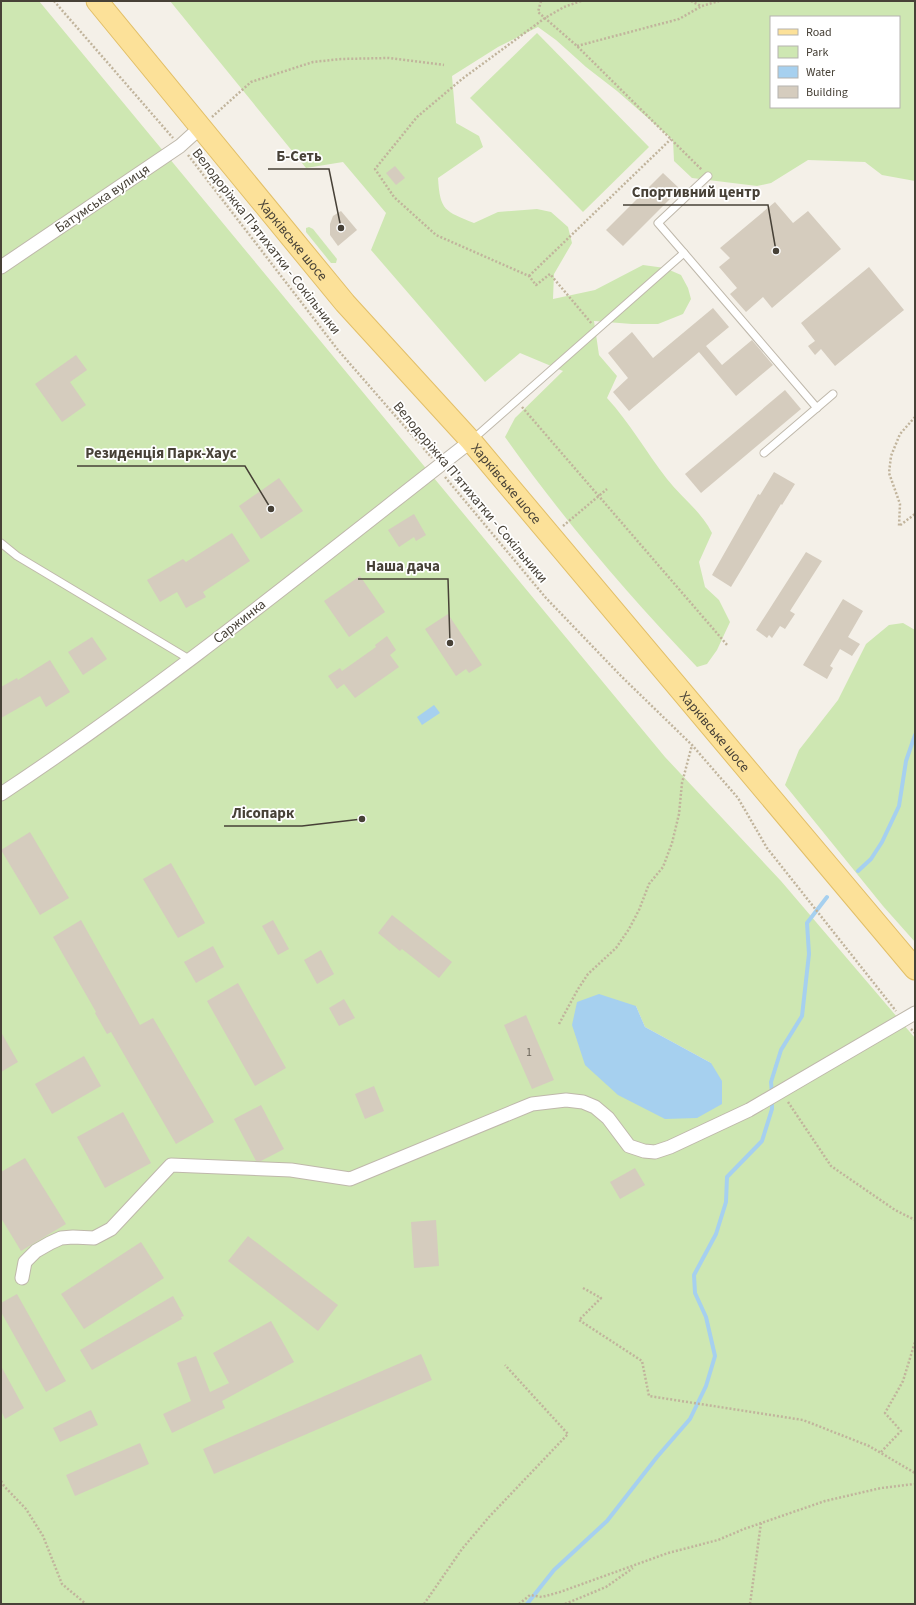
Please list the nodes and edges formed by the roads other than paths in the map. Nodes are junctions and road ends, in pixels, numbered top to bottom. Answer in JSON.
{"nodes":[{"id":1,"x":97,"y":1,"type":"edge"},
{"id":2,"x":201,"y":127,"type":"junction"},
{"id":3,"x":708,"y":176,"type":"road end"},
{"id":4,"x":684,"y":253,"type":"junction"},
{"id":5,"x":1,"y":267,"type":"edge"},
{"id":6,"x":833,"y":394,"type":"dead end"},
{"id":7,"x":817,"y":408,"type":"junction"},
{"id":8,"x":471,"y":441,"type":"junction"},
{"id":9,"x":764,"y":453,"type":"dead end"},
{"id":10,"x":1,"y":543,"type":"edge"},
{"id":11,"x":189,"y":660,"type":"junction"},
{"id":12,"x":1,"y":794,"type":"edge"},
{"id":13,"x":915,"y":969,"type":"edge"},
{"id":14,"x":915,"y":1013,"type":"edge"},
{"id":15,"x":22,"y":1278,"type":"dead end"}],
"edges":[{"from":1,"to":2,"type":"main road","name":"Харківське шосе"},
{"from":2,"to":5,"type":"street","name":"Батумська вулиця"},
{"from":2,"to":8,"type":"main road","name":"Харківське шосе"},
{"from":3,"to":4,"type":"lane"},
{"from":4,"to":7,"type":"lane"},
{"from":4,"to":8,"type":"lane"},
{"from":6,"to":7,"type":"lane"},
{"from":7,"to":9,"type":"lane"},
{"from":8,"to":11,"type":"street","name":"Саржинка"},
{"from":8,"to":13,"type":"main road","name":"Харківське шосе"},
{"from":10,"to":11,"type":"lane"},
{"from":11,"to":12,"type":"street","name":"Саржинка"},
{"from":14,"to":15,"type":"street"}]}
